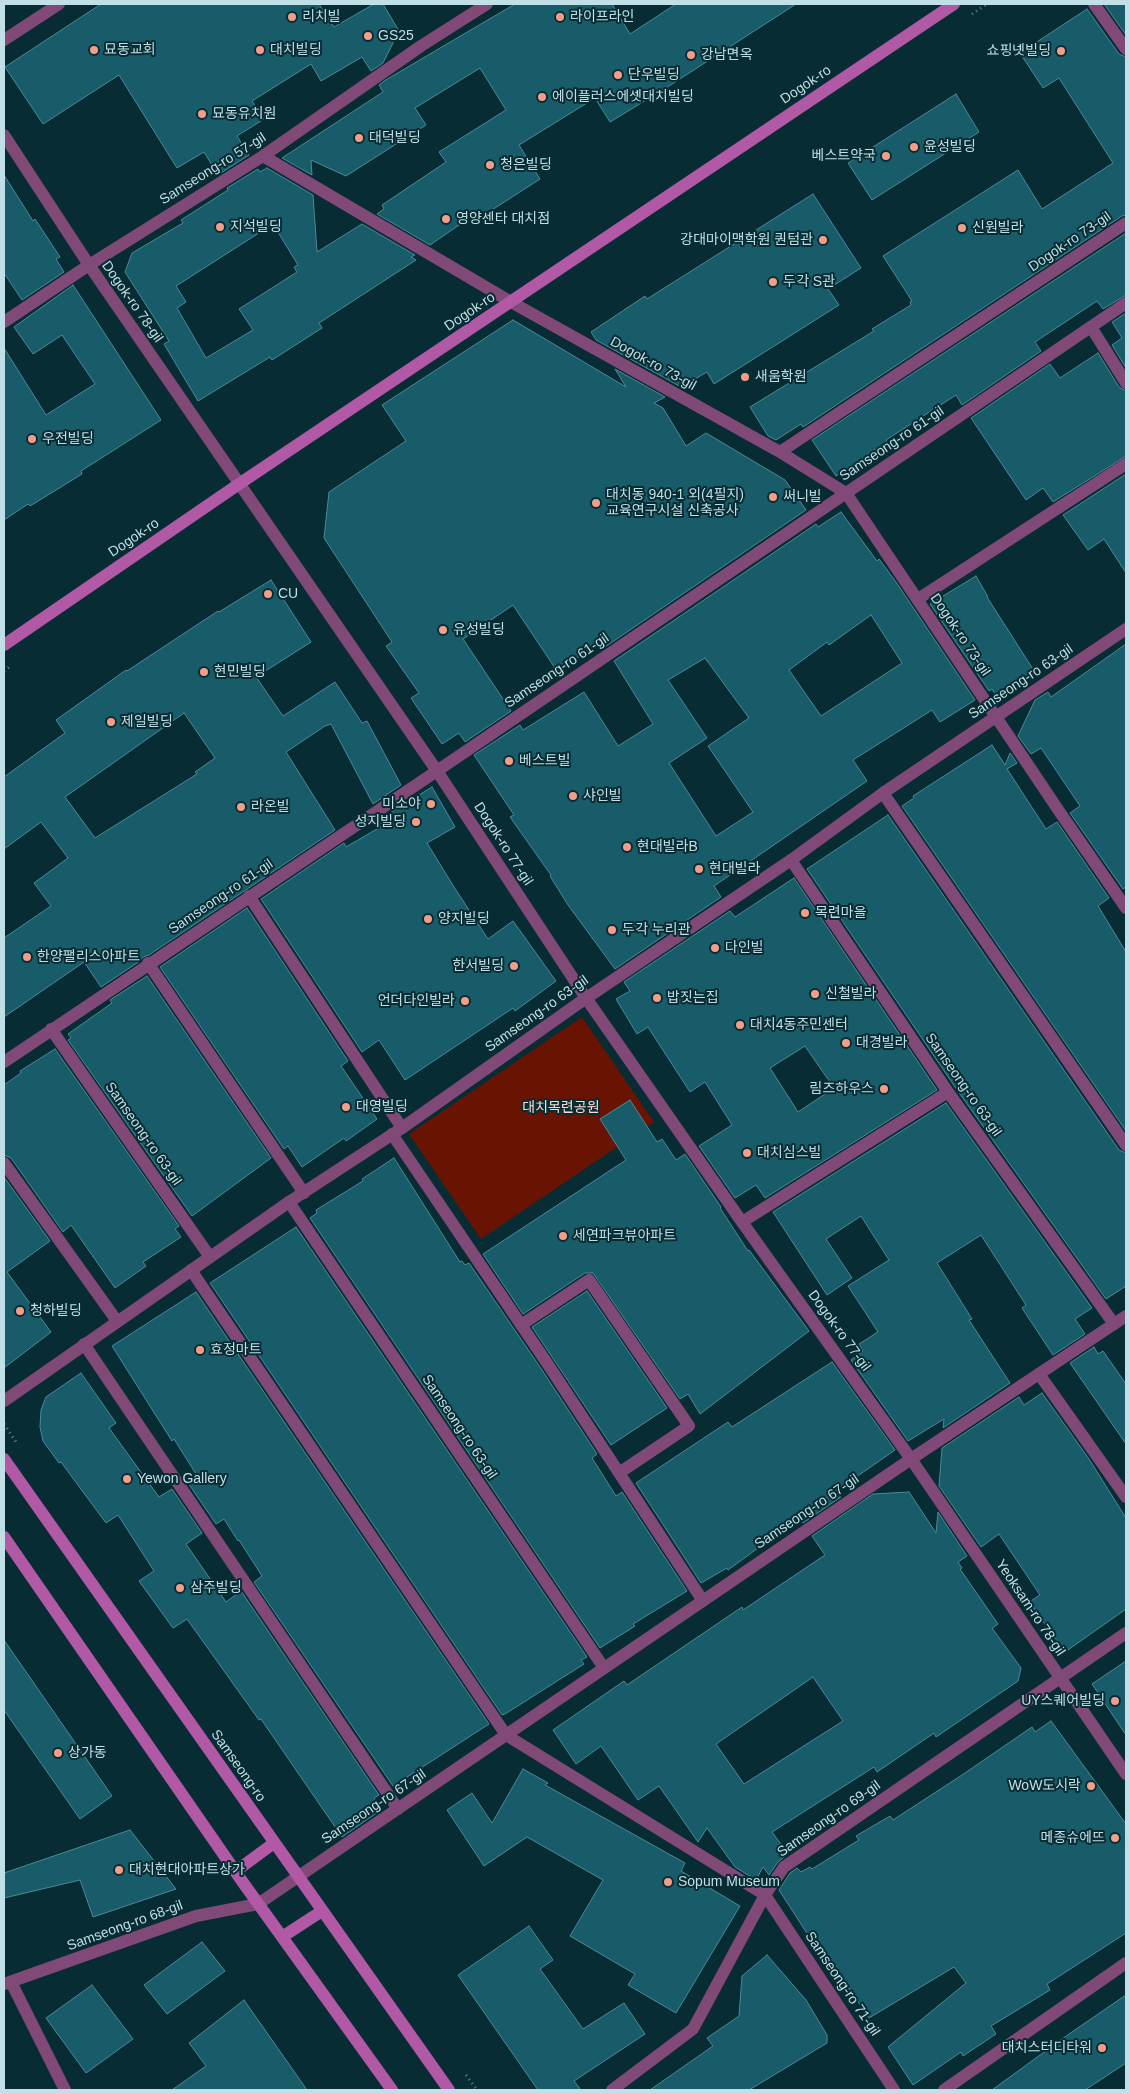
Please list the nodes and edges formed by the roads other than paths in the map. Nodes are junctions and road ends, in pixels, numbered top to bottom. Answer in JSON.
{"nodes":[{"id":1,"x":59,"y":4,"type":"edge"},
{"id":2,"x":487,"y":4,"type":"edge"},
{"id":3,"x":954,"y":4,"type":"edge"},
{"id":4,"x":1094,"y":4,"type":"edge"},
{"id":5,"x":4,"y":40,"type":"edge"},
{"id":6,"x":1126,"y":49,"type":"edge"},
{"id":7,"x":4,"y":135,"type":"edge"},
{"id":8,"x":263,"y":156,"type":"junction"},
{"id":9,"x":1126,"y":223,"type":"edge"},
{"id":10,"x":89,"y":265,"type":"junction"},
{"id":11,"x":511,"y":302,"type":"junction"},
{"id":12,"x":1126,"y":303,"type":"edge"},
{"id":13,"x":4,"y":322,"type":"edge"},
{"id":14,"x":1091,"y":327,"type":"junction"},
{"id":15,"x":1126,"y":383,"type":"edge"},
{"id":16,"x":780,"y":452,"type":"junction"},
{"id":17,"x":1126,"y":464,"type":"edge"},
{"id":18,"x":239,"y":484,"type":"junction"},
{"id":19,"x":846,"y":493,"type":"junction"},
{"id":20,"x":918,"y":599,"type":"junction"},
{"id":21,"x":1126,"y":629,"type":"edge"},
{"id":22,"x":4,"y":645,"type":"edge"},
{"id":23,"x":996,"y":716,"type":"junction"},
{"id":24,"x":437,"y":771,"type":"junction"},
{"id":25,"x":884,"y":794,"type":"junction"},
{"id":26,"x":791,"y":860,"type":"junction"},
{"id":27,"x":249,"y":896,"type":"junction"},
{"id":28,"x":1126,"y":908,"type":"edge"},
{"id":29,"x":148,"y":963,"type":"junction"},
{"id":30,"x":586,"y":998,"type":"junction"},
{"id":31,"x":51,"y":1029,"type":"junction"},
{"id":32,"x":4,"y":1062,"type":"edge"},
{"id":33,"x":948,"y":1092,"type":"junction"},
{"id":34,"x":397,"y":1131,"type":"junction"},
{"id":35,"x":1126,"y":1145,"type":"edge"},
{"id":36,"x":4,"y":1163,"type":"edge"},
{"id":37,"x":304,"y":1193,"type":"junction"},
{"id":38,"x":289,"y":1202,"type":"junction"},
{"id":39,"x":742,"y":1222,"type":"junction"},
{"id":40,"x":210,"y":1256,"type":"junction"},
{"id":41,"x":192,"y":1270,"type":"junction"},
{"id":42,"x":1126,"y":1316,"type":"edge"},
{"id":43,"x":117,"y":1321,"type":"junction"},
{"id":44,"x":1114,"y":1324,"type":"junction"},
{"id":45,"x":521,"y":1325,"type":"junction"},
{"id":46,"x":84,"y":1344,"type":"junction"},
{"id":47,"x":1039,"y":1374,"type":"junction"},
{"id":48,"x":4,"y":1401,"type":"edge"},
{"id":49,"x":4,"y":1459,"type":"edge"},
{"id":50,"x":911,"y":1459,"type":"junction"},
{"id":51,"x":619,"y":1473,"type":"junction"},
{"id":52,"x":1126,"y":1497,"type":"edge"},
{"id":53,"x":4,"y":1537,"type":"edge"},
{"id":54,"x":703,"y":1601,"type":"junction"},
{"id":55,"x":1126,"y":1633,"type":"edge"},
{"id":56,"x":604,"y":1668,"type":"junction"},
{"id":57,"x":1060,"y":1679,"type":"junction"},
{"id":58,"x":506,"y":1735,"type":"junction"},
{"id":59,"x":1126,"y":1774,"type":"edge"},
{"id":60,"x":398,"y":1809,"type":"junction"},
{"id":61,"x":274,"y":1843,"type":"junction"},
{"id":62,"x":236,"y":1871,"type":"junction"},
{"id":63,"x":298,"y":1877,"type":"junction"},
{"id":64,"x":765,"y":1895,"type":"junction"},
{"id":65,"x":258,"y":1904,"type":"junction"},
{"id":66,"x":322,"y":1911,"type":"junction"},
{"id":67,"x":282,"y":1937,"type":"junction"},
{"id":68,"x":1126,"y":1963,"type":"edge"},
{"id":69,"x":7,"y":1983,"type":"edge"},
{"id":70,"x":65,"y":2090,"type":"edge"},
{"id":71,"x":392,"y":2090,"type":"edge"},
{"id":72,"x":449,"y":2090,"type":"edge"},
{"id":73,"x":612,"y":2090,"type":"edge"},
{"id":74,"x":894,"y":2090,"type":"edge"},
{"id":75,"x":944,"y":2090,"type":"edge"}],
"edges":[{"from":1,"to":5,"type":"street"},
{"from":2,"to":8,"type":"street","name":"Samseong-ro 57-gil"},
{"from":3,"to":11,"type":"main road","name":"Dogok-ro"},
{"from":4,"to":6,"type":"street"},
{"from":7,"to":10,"type":"street","name":"Dogok-ro 78-gil"},
{"from":8,"to":10,"type":"street","name":"Samseong-ro 57-gil"},
{"from":8,"to":11,"type":"street","name":"Dogok-ro 73-gil"},
{"from":9,"to":16,"type":"street","name":"Dogok-ro 73-gil"},
{"from":10,"to":13,"type":"street","name":"Samseong-ro 57-gil"},
{"from":10,"to":18,"type":"street","name":"Dogok-ro 78-gil"},
{"from":11,"to":16,"type":"street","name":"Dogok-ro 73-gil"},
{"from":11,"to":18,"type":"main road","name":"Dogok-ro"},
{"from":12,"to":14,"type":"street","name":"Samseong-ro 61-gil"},
{"from":14,"to":15,"type":"street"},
{"from":14,"to":19,"type":"street","name":"Samseong-ro 61-gil"},
{"from":16,"to":19,"type":"street","name":"Dogok-ro 73-gil"},
{"from":17,"to":20,"type":"street"},
{"from":18,"to":22,"type":"main road","name":"Dogok-ro"},
{"from":18,"to":24,"type":"street","name":"Dogok-ro 77-gil"},
{"from":19,"to":20,"type":"street","name":"Dogok-ro 73-gil"},
{"from":19,"to":24,"type":"street","name":"Samseong-ro 61-gil"},
{"from":20,"to":23,"type":"street","name":"Dogok-ro 73-gil"},
{"from":21,"to":23,"type":"street","name":"Samseong-ro 63-gil"},
{"from":23,"to":25,"type":"street","name":"Samseong-ro 63-gil"},
{"from":23,"to":28,"type":"street","name":"Dogok-ro 73-gil"},
{"from":24,"to":27,"type":"street","name":"Samseong-ro 61-gil"},
{"from":24,"to":30,"type":"street","name":"Dogok-ro 77-gil"},
{"from":25,"to":26,"type":"street","name":"Samseong-ro 63-gil"},
{"from":25,"to":35,"type":"street"},
{"from":26,"to":30,"type":"street","name":"Samseong-ro 63-gil"},
{"from":26,"to":33,"type":"street","name":"Samseong-ro 63-gil"},
{"from":27,"to":29,"type":"street","name":"Samseong-ro 61-gil"},
{"from":27,"to":34,"type":"street"},
{"from":29,"to":31,"type":"street","name":"Samseong-ro 61-gil"},
{"from":29,"to":37,"type":"street"},
{"from":30,"to":34,"type":"street","name":"Samseong-ro 63-gil"},
{"from":30,"to":39,"type":"street","name":"Dogok-ro 77-gil"},
{"from":31,"to":32,"type":"street","name":"Samseong-ro 61-gil"},
{"from":31,"to":40,"type":"street","name":"Samseong-ro 63-gil"},
{"from":33,"to":39,"type":"street"},
{"from":33,"to":44,"type":"street","name":"Samseong-ro 63-gil"},
{"from":34,"to":37,"type":"street","name":"Samseong-ro 63-gil"},
{"from":34,"to":45,"type":"street"},
{"from":36,"to":43,"type":"street"},
{"from":37,"to":38,"type":"street","name":"Samseong-ro 63-gil"},
{"from":38,"to":40,"type":"street","name":"Samseong-ro 63-gil"},
{"from":38,"to":56,"type":"street","name":"Samseong-ro 63-gil"},
{"from":39,"to":50,"type":"street","name":"Dogok-ro 77-gil"},
{"from":40,"to":41,"type":"street","name":"Samseong-ro 63-gil"},
{"from":41,"to":43,"type":"street","name":"Samseong-ro 63-gil"},
{"from":41,"to":58,"type":"street"},
{"from":42,"to":44,"type":"street","name":"Samseong-ro 67-gil"},
{"from":43,"to":46,"type":"street","name":"Samseong-ro 63-gil"},
{"from":44,"to":47,"type":"street","name":"Samseong-ro 67-gil"},
{"from":45,"to":51,"type":"street"},
{"from":45,"to":51,"type":"street"},
{"from":46,"to":48,"type":"street","name":"Samseong-ro 63-gil"},
{"from":46,"to":60,"type":"street"},
{"from":47,"to":50,"type":"street","name":"Samseong-ro 67-gil"},
{"from":47,"to":52,"type":"street"},
{"from":49,"to":61,"type":"main road","name":"Samseong-ro"},
{"from":50,"to":54,"type":"street","name":"Samseong-ro 67-gil"},
{"from":50,"to":57,"type":"street","name":"Yeoksam-ro 78-gil"},
{"from":51,"to":54,"type":"street"},
{"from":53,"to":62,"type":"main road"},
{"from":54,"to":56,"type":"street","name":"Samseong-ro 67-gil"},
{"from":55,"to":57,"type":"street","name":"Samseong-ro 69-gil"},
{"from":56,"to":58,"type":"street","name":"Samseong-ro 67-gil"},
{"from":57,"to":59,"type":"street","name":"Yeoksam-ro 78-gil"},
{"from":57,"to":64,"type":"street","name":"Samseong-ro 69-gil"},
{"from":58,"to":60,"type":"street","name":"Samseong-ro 67-gil"},
{"from":58,"to":64,"type":"street"},
{"from":60,"to":63,"type":"street","name":"Samseong-ro 67-gil"},
{"from":61,"to":62,"type":"main road"},
{"from":61,"to":63,"type":"main road","name":"Samseong-ro"},
{"from":62,"to":65,"type":"main road"},
{"from":63,"to":65,"type":"street","name":"Samseong-ro 67-gil"},
{"from":63,"to":66,"type":"main road","name":"Samseong-ro"},
{"from":64,"to":73,"type":"street","name":"Samseong-ro 69-gil"},
{"from":64,"to":74,"type":"street","name":"Samseong-ro 71-gil"},
{"from":65,"to":67,"type":"main road"},
{"from":65,"to":69,"type":"street","name":"Samseong-ro 68-gil"},
{"from":66,"to":67,"type":"main road"},
{"from":66,"to":72,"type":"main road","name":"Samseong-ro"},
{"from":67,"to":71,"type":"main road"},
{"from":68,"to":75,"type":"street"},
{"from":69,"to":70,"type":"street"}]}
